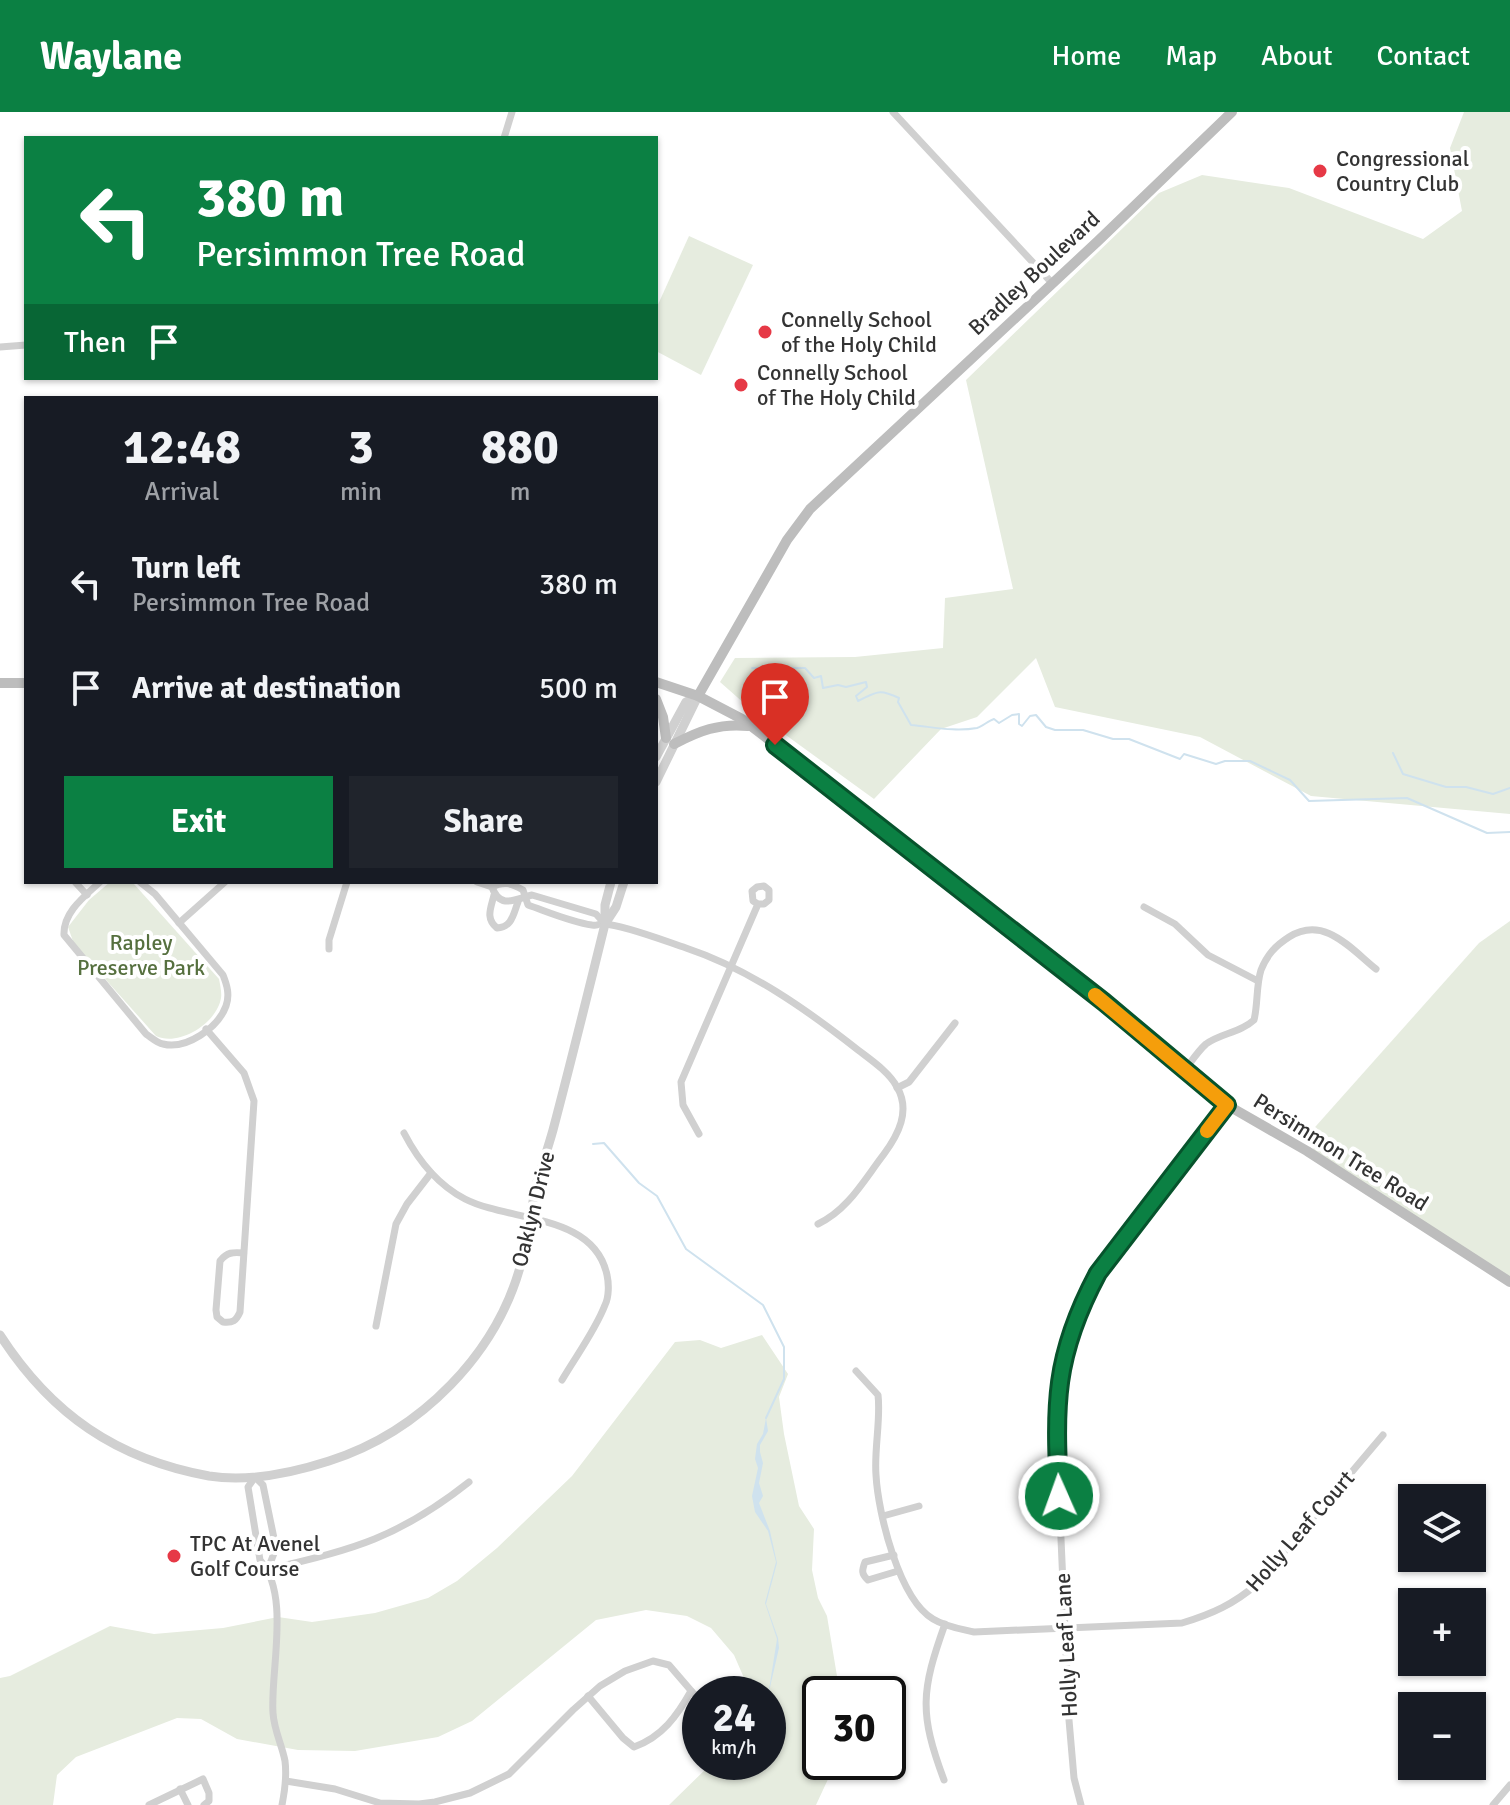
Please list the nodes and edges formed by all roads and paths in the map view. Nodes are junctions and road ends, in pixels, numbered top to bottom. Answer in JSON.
{"nodes":[{"id":1,"x":512,"y":112,"type":"edge"},
{"id":2,"x":893,"y":112,"type":"edge"},
{"id":3,"x":1232,"y":112,"type":"edge"},
{"id":4,"x":505,"y":136,"type":"edge"},
{"id":5,"x":1052,"y":283,"type":"junction"},
{"id":6,"x":24,"y":345,"type":"edge"},
{"id":7,"x":0,"y":347,"type":"edge"},
{"id":8,"x":0,"y":683,"type":"edge"},
{"id":9,"x":24,"y":683,"type":"edge"},
{"id":10,"x":658,"y":683,"type":"edge"},
{"id":11,"x":698,"y":696,"type":"junction"},
{"id":12,"x":658,"y":704,"type":"edge"},
{"id":13,"x":751,"y":726,"type":"junction"},
{"id":14,"x":670,"y":741,"type":"junction"},
{"id":15,"x":658,"y":755,"type":"edge"},
{"id":16,"x":658,"y":776,"type":"edge"},
{"id":17,"x":77,"y":884,"type":"edge"},
{"id":18,"x":98,"y":884,"type":"edge"},
{"id":19,"x":142,"y":884,"type":"edge"},
{"id":20,"x":223,"y":884,"type":"edge"},
{"id":21,"x":346,"y":884,"type":"edge"},
{"id":22,"x":481,"y":884,"type":"edge"},
{"id":23,"x":498,"y":884,"type":"edge"},
{"id":24,"x":610,"y":884,"type":"edge"},
{"id":25,"x":623,"y":884,"type":"edge"},
{"id":26,"x":493,"y":891,"type":"junction"},
{"id":27,"x":522,"y":893,"type":"edge"},
{"id":28,"x":87,"y":895,"type":"junction"},
{"id":29,"x":758,"y":904,"type":"dead end"},
{"id":30,"x":1144,"y":907,"type":"dead end"},
{"id":31,"x":179,"y":923,"type":"junction"},
{"id":32,"x":605,"y":924,"type":"junction"},
{"id":33,"x":329,"y":949,"type":"dead end"},
{"id":34,"x":731,"y":967,"type":"junction"},
{"id":35,"x":1376,"y":969,"type":"dead end"},
{"id":36,"x":1258,"y":981,"type":"junction"},
{"id":37,"x":955,"y":1023,"type":"dead end"},
{"id":38,"x":206,"y":1029,"type":"junction"},
{"id":39,"x":1184,"y":1071,"type":"junction"},
{"id":40,"x":897,"y":1088,"type":"junction"},
{"id":41,"x":1227,"y":1105,"type":"junction"},
{"id":42,"x":404,"y":1133,"type":"dead end"},
{"id":43,"x":699,"y":1134,"type":"dead end"},
{"id":44,"x":431,"y":1173,"type":"junction"},
{"id":45,"x":530,"y":1218,"type":"junction"},
{"id":46,"x":818,"y":1224,"type":"dead end"},
{"id":47,"x":244,"y":1253,"type":"junction"},
{"id":48,"x":1510,"y":1282,"type":"edge"},
{"id":49,"x":376,"y":1326,"type":"dead end"},
{"id":50,"x":0,"y":1335,"type":"edge"},
{"id":51,"x":856,"y":1371,"type":"dead end"},
{"id":52,"x":562,"y":1380,"type":"dead end"},
{"id":53,"x":1383,"y":1435,"type":"dead end"},
{"id":54,"x":255,"y":1477,"type":"junction"},
{"id":55,"x":469,"y":1482,"type":"dead end"},
{"id":56,"x":919,"y":1506,"type":"dead end"},
{"id":57,"x":883,"y":1516,"type":"junction"},
{"id":58,"x":894,"y":1555,"type":"junction"},
{"id":59,"x":268,"y":1569,"type":"junction"},
{"id":60,"x":898,"y":1571,"type":"junction"},
{"id":61,"x":945,"y":1624,"type":"junction"},
{"id":62,"x":1064,"y":1628,"type":"junction"},
{"id":63,"x":682,"y":1680,"type":"edge"},
{"id":64,"x":588,"y":1696,"type":"junction"},
{"id":65,"x":682,"y":1707,"type":"edge"},
{"id":66,"x":944,"y":1780,"type":"dead end"},
{"id":67,"x":286,"y":1781,"type":"junction"},
{"id":68,"x":1510,"y":1785,"type":"edge"},
{"id":69,"x":180,"y":1789,"type":"junction"},
{"id":70,"x":380,"y":1804,"type":"edge"},
{"id":71,"x":149,"y":1805,"type":"edge"},
{"id":72,"x":188,"y":1805,"type":"edge"},
{"id":73,"x":204,"y":1805,"type":"edge"},
{"id":74,"x":282,"y":1805,"type":"edge"},
{"id":75,"x":1081,"y":1805,"type":"edge"},
{"id":76,"x":1493,"y":1805,"type":"edge"}],
"edges":[{"from":1,"to":4,"type":"street"},
{"from":2,"to":5,"type":"street"},
{"from":3,"to":5,"type":"main road","name":"Bradley Boulevard"},
{"from":5,"to":11,"type":"main road","name":"Bradley Boulevard"},
{"from":6,"to":7,"type":"street"},
{"from":8,"to":9,"type":"main road"},
{"from":10,"to":11,"type":"main road","name":"Persimmon Tree Road"},
{"from":11,"to":13,"type":"main road","name":"Persimmon Tree Road"},
{"from":11,"to":14,"type":"street"},
{"from":12,"to":14,"type":"main road"},
{"from":13,"to":14,"type":"main road"},
{"from":13,"to":39,"type":"main road","name":"Persimmon Tree Road"},
{"from":14,"to":15,"type":"street"},
{"from":14,"to":16,"type":"street"},
{"from":17,"to":28,"type":"street"},
{"from":18,"to":28,"type":"street"},
{"from":19,"to":31,"type":"street"},
{"from":20,"to":31,"type":"street"},
{"from":21,"to":33,"type":"street"},
{"from":22,"to":26,"type":"street"},
{"from":23,"to":26,"type":"street"},
{"from":24,"to":32,"type":"street","name":"Oaklyn Drive"},
{"from":25,"to":32,"type":"street","name":"Oaklyn Drive"},
{"from":26,"to":27,"type":"street"},
{"from":26,"to":27,"type":"street"},
{"from":27,"to":32,"type":"street"},
{"from":28,"to":38,"type":"street"},
{"from":29,"to":34,"type":"street"},
{"from":30,"to":36,"type":"street"},
{"from":31,"to":38,"type":"street"},
{"from":32,"to":34,"type":"street"},
{"from":32,"to":45,"type":"street","name":"Oaklyn Drive"},
{"from":34,"to":40,"type":"street"},
{"from":34,"to":43,"type":"street"},
{"from":35,"to":36,"type":"street"},
{"from":36,"to":39,"type":"street"},
{"from":37,"to":40,"type":"street"},
{"from":38,"to":47,"type":"street"},
{"from":39,"to":41,"type":"main road","name":"Persimmon Tree Road"},
{"from":40,"to":46,"type":"street"},
{"from":41,"to":48,"type":"main road","name":"Persimmon Tree Road"},
{"from":41,"to":62,"type":"street","name":"Holly Leaf Lane"},
{"from":42,"to":44,"type":"street"},
{"from":44,"to":45,"type":"street"},
{"from":44,"to":49,"type":"street"},
{"from":45,"to":52,"type":"street"},
{"from":45,"to":54,"type":"street","name":"Oaklyn Drive"},
{"from":47,"to":47,"type":"street"},
{"from":50,"to":54,"type":"street","name":"Oaklyn Drive"},
{"from":51,"to":57,"type":"street"},
{"from":53,"to":62,"type":"street","name":"Holly Leaf Court"},
{"from":54,"to":59,"type":"street"},
{"from":54,"to":59,"type":"street"},
{"from":55,"to":59,"type":"street"},
{"from":56,"to":57,"type":"street"},
{"from":57,"to":58,"type":"street"},
{"from":58,"to":60,"type":"street"},
{"from":58,"to":60,"type":"street"},
{"from":59,"to":67,"type":"street"},
{"from":60,"to":61,"type":"street"},
{"from":61,"to":62,"type":"street","name":"Holly Leaf Court"},
{"from":61,"to":66,"type":"street"},
{"from":62,"to":75,"type":"street","name":"Holly Leaf Lane"},
{"from":63,"to":64,"type":"street"},
{"from":64,"to":65,"type":"street"},
{"from":64,"to":70,"type":"street"},
{"from":67,"to":70,"type":"street"},
{"from":67,"to":74,"type":"street"},
{"from":68,"to":76,"type":"street"},
{"from":69,"to":71,"type":"street"},
{"from":69,"to":72,"type":"street"},
{"from":69,"to":73,"type":"street"}]}
